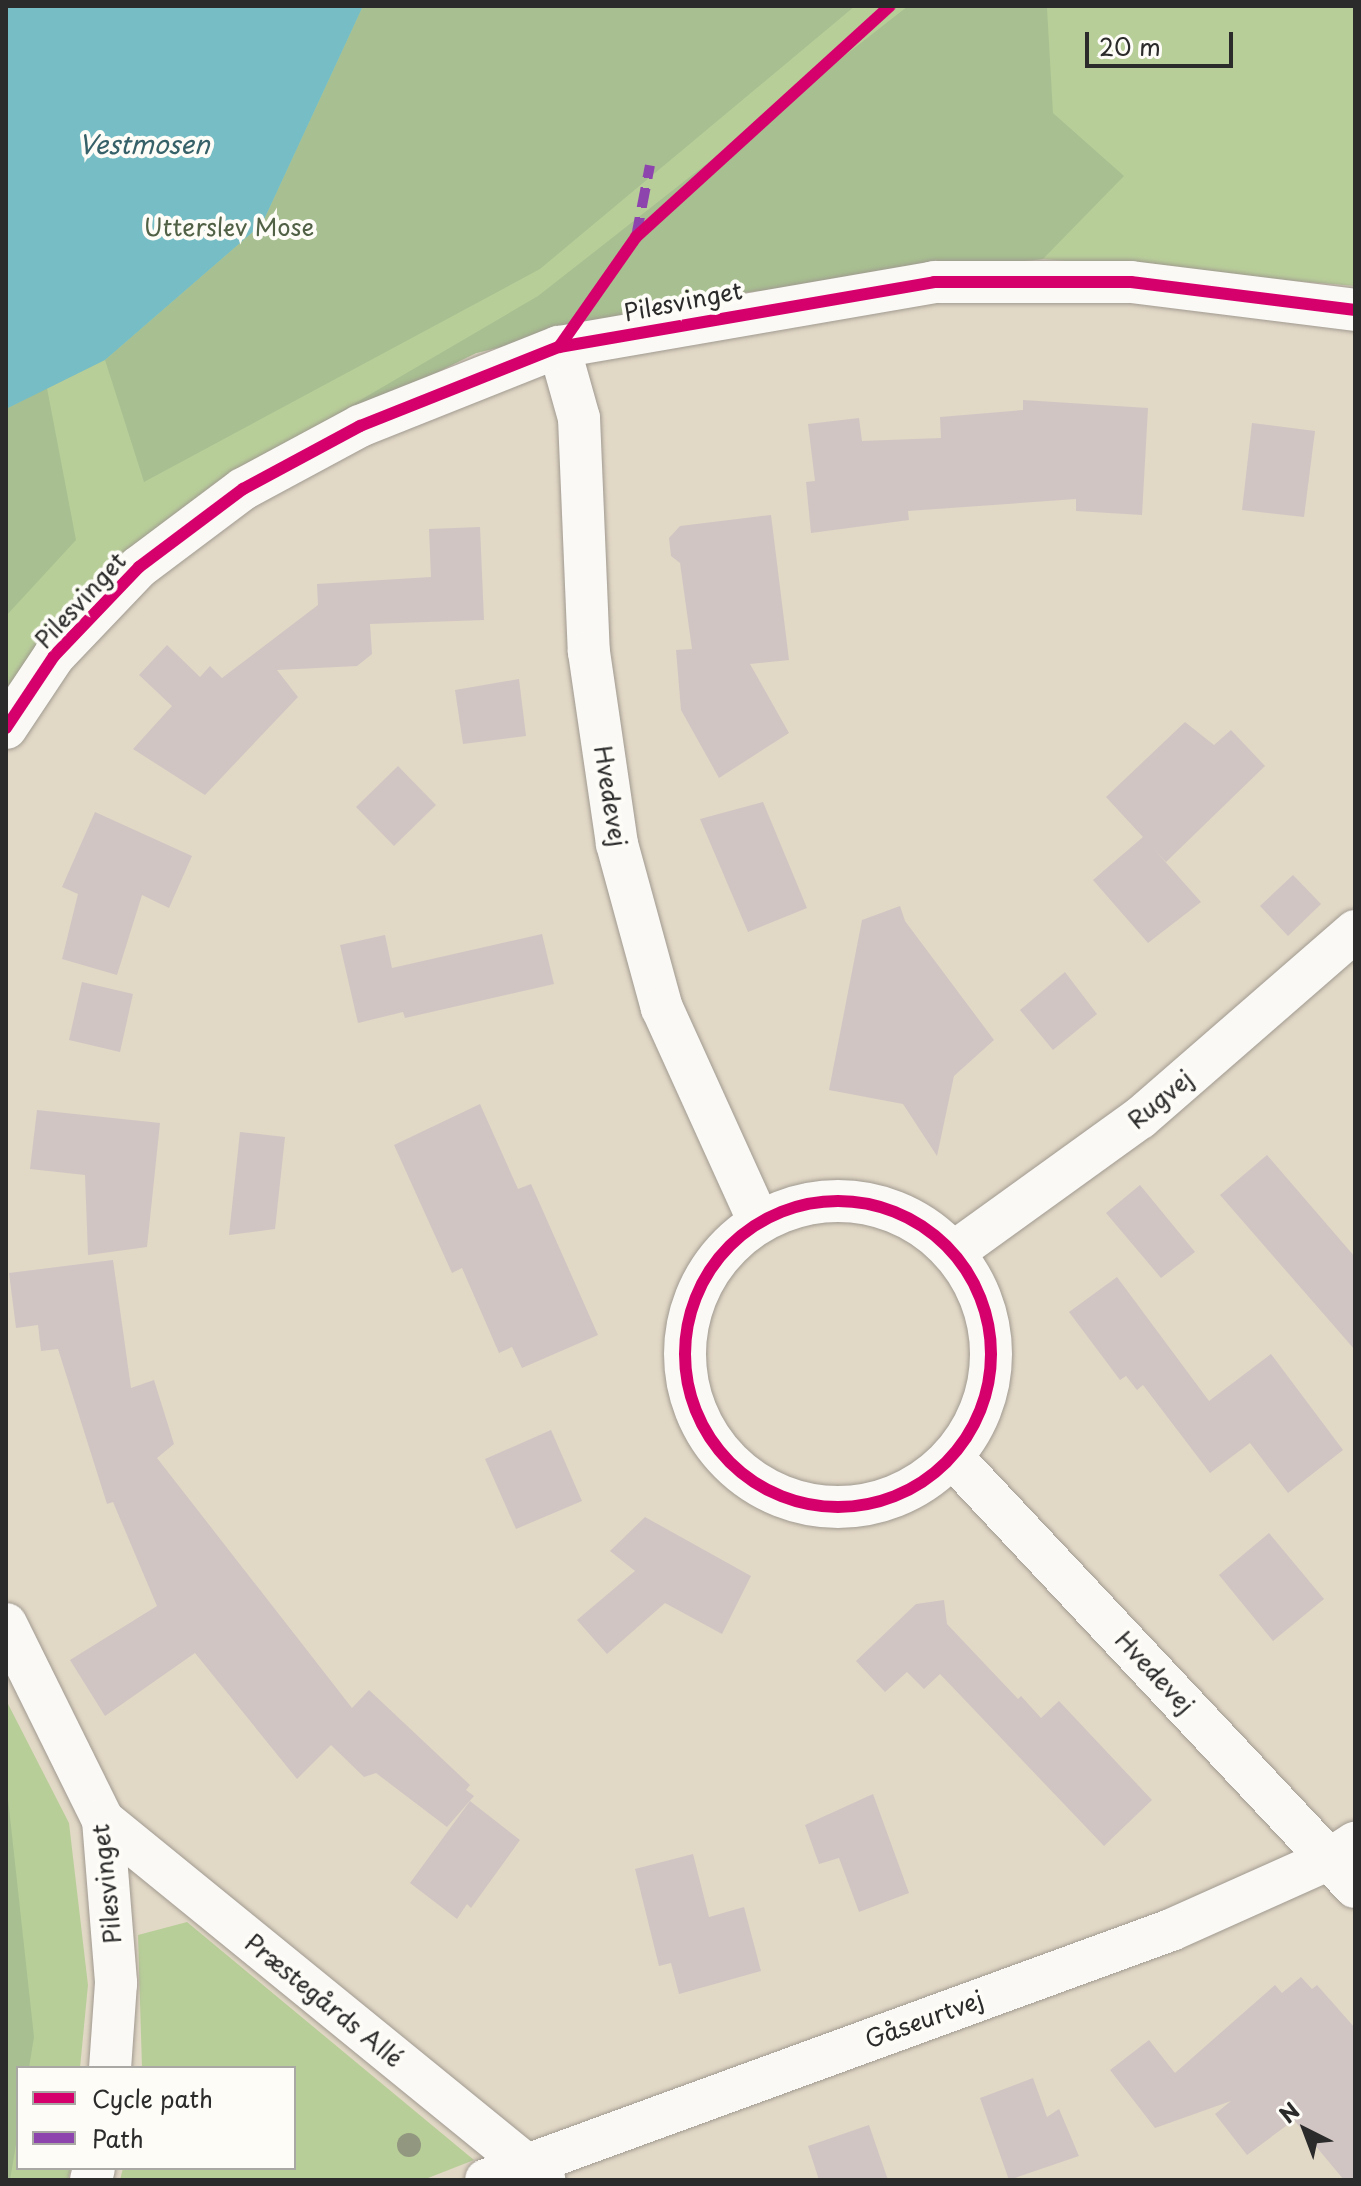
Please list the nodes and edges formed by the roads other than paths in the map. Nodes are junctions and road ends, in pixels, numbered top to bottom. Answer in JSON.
{"nodes":[{"id":1,"x":1355,"y":310,"type":"edge"},
{"id":2,"x":559,"y":347,"type":"junction"},
{"id":3,"x":6,"y":728,"type":"edge"},
{"id":4,"x":1355,"y":931,"type":"edge"},
{"id":5,"x":759,"y":1222,"type":"junction"},
{"id":6,"x":954,"y":1252,"type":"junction"},
{"id":7,"x":953,"y":1458,"type":"junction"},
{"id":8,"x":6,"y":1624,"type":"edge"},
{"id":9,"x":103,"y":1820,"type":"junction"},
{"id":10,"x":1347,"y":1863,"type":"edge"},
{"id":11,"x":110,"y":2066,"type":"edge"},
{"id":12,"x":535,"y":2172,"type":"edge"},
{"id":13,"x":486,"y":2180,"type":"edge"}],
"edges":[{"from":1,"to":2,"type":"street","name":"Pilesvinget"},
{"from":2,"to":3,"type":"street","name":"Pilesvinget"},
{"from":2,"to":5,"type":"street","name":"Hvedevej"},
{"from":4,"to":6,"type":"street","name":"Rugvej"},
{"from":5,"to":6,"type":"street"},
{"from":5,"to":7,"type":"street"},
{"from":6,"to":7,"type":"street"},
{"from":7,"to":10,"type":"street","name":"Hvedevej"},
{"from":8,"to":9,"type":"street","name":"Pilesvinget"},
{"from":9,"to":11,"type":"street","name":"Pilesvinget"},
{"from":9,"to":12,"type":"street","name":"Præstegårds Allé"},
{"from":10,"to":12,"type":"street","name":"Gåseurtvej"},
{"from":12,"to":13,"type":"street","name":"Gåseurtvej"}]}
